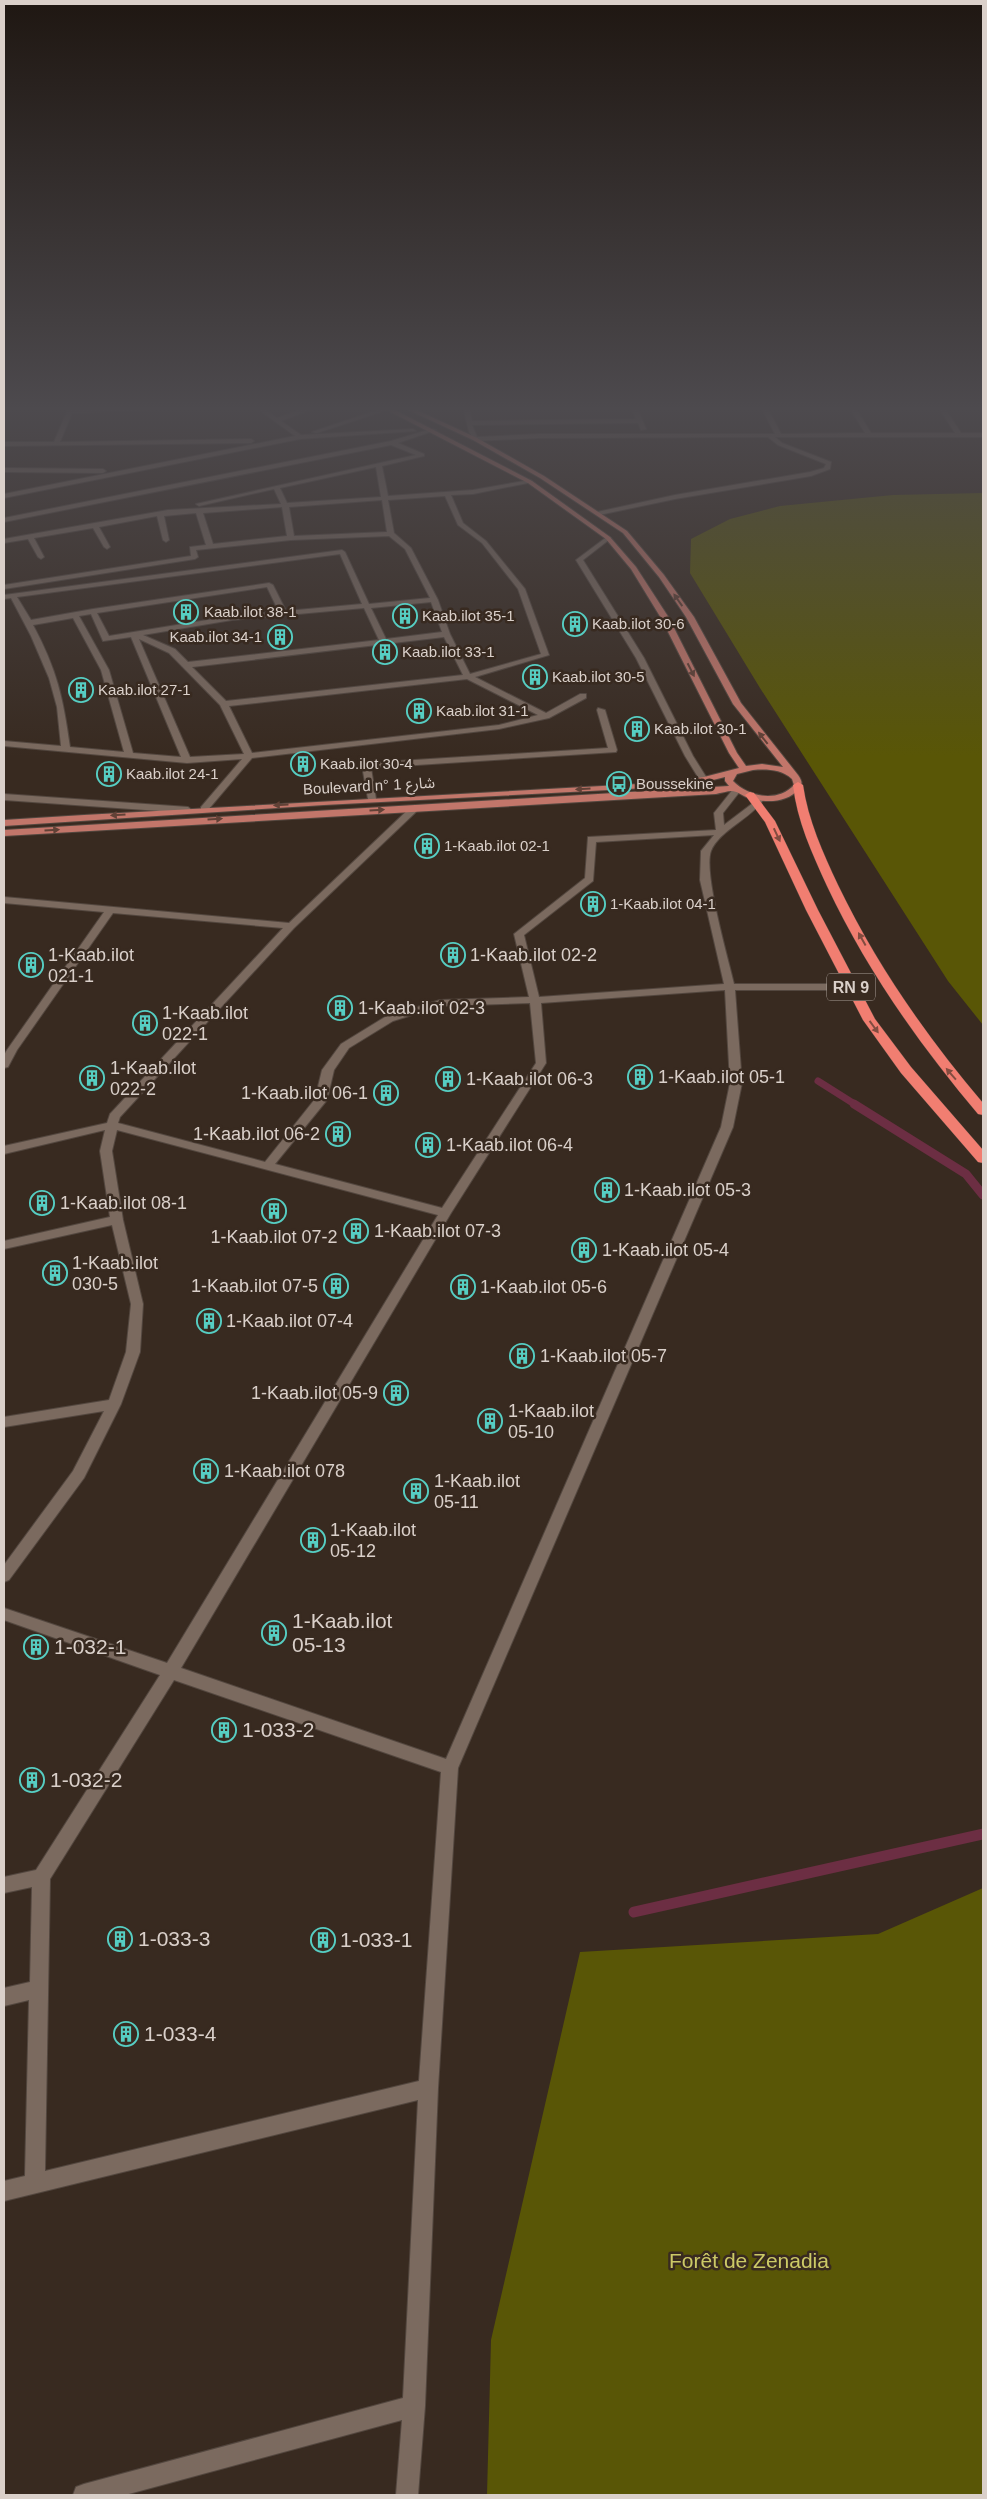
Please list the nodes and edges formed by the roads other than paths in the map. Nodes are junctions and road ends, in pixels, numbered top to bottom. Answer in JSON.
{"nodes":[{"id":1,"x":103,"y":524,"type":"edge"},
{"id":2,"x":162,"y":524,"type":"edge"},
{"id":3,"x":203,"y":524,"type":"edge"},
{"id":4,"x":288,"y":524,"type":"edge"},
{"id":5,"x":389,"y":524,"type":"edge"},
{"id":6,"x":460,"y":524,"type":"edge"},
{"id":7,"x":588,"y":524,"type":"edge"},
{"id":8,"x":614,"y":524,"type":"edge"},
{"id":9,"x":95,"y":525,"type":"junction"},
{"id":10,"x":391,"y":534,"type":"junction"},
{"id":11,"x":30,"y":537,"type":"junction"},
{"id":12,"x":291,"y":538,"type":"junction"},
{"id":13,"x":608,"y":538,"type":"junction"},
{"id":14,"x":166,"y":540,"type":"dead end"},
{"id":15,"x":4,"y":541,"type":"edge"},
{"id":16,"x":210,"y":546,"type":"junction"},
{"id":17,"x":107,"y":547,"type":"dead end"},
{"id":18,"x":41,"y":557,"type":"dead end"},
{"id":19,"x":4,"y":587,"type":"edge"},
{"id":20,"x":13,"y":596,"type":"junction"},
{"id":21,"x":4,"y":597,"type":"edge"},
{"id":22,"x":434,"y":600,"type":"junction"},
{"id":23,"x":367,"y":606,"type":"junction"},
{"id":24,"x":93,"y":611,"type":"junction"},
{"id":25,"x":283,"y":613,"type":"junction"},
{"id":26,"x":75,"y":615,"type":"junction"},
{"id":27,"x":29,"y":623,"type":"junction"},
{"id":28,"x":133,"y":634,"type":"junction"},
{"id":29,"x":446,"y":634,"type":"junction"},
{"id":30,"x":383,"y":641,"type":"junction"},
{"id":31,"x":185,"y":665,"type":"junction"},
{"id":32,"x":468,"y":677,"type":"junction"},
{"id":33,"x":583,"y":696,"type":"dead end"},
{"id":34,"x":224,"y":704,"type":"junction"},
{"id":35,"x":601,"y":710,"type":"dead end"},
{"id":36,"x":546,"y":716,"type":"junction"},
{"id":37,"x":4,"y":744,"type":"edge"},
{"id":38,"x":66,"y":749,"type":"junction"},
{"id":39,"x":129,"y":755,"type":"junction"},
{"id":40,"x":248,"y":756,"type":"junction"},
{"id":41,"x":187,"y":760,"type":"junction"},
{"id":42,"x":739,"y":769,"type":"junction"},
{"id":43,"x":704,"y":780,"type":"junction"},
{"id":44,"x":796,"y":780,"type":"junction"},
{"id":45,"x":735,"y":789,"type":"junction"},
{"id":46,"x":4,"y":797,"type":"edge"},
{"id":47,"x":372,"y":799,"type":"junction"},
{"id":48,"x":755,"y":799,"type":"junction"},
{"id":49,"x":415,"y":808,"type":"junction"},
{"id":50,"x":204,"y":809,"type":"junction"},
{"id":51,"x":188,"y":810,"type":"junction"},
{"id":52,"x":4,"y":823,"type":"edge"},
{"id":53,"x":720,"y":832,"type":"junction"},
{"id":54,"x":4,"y":833,"type":"edge"},
{"id":55,"x":4,"y":900,"type":"edge"},
{"id":56,"x":111,"y":909,"type":"junction"},
{"id":57,"x":291,"y":926,"type":"junction"},
{"id":58,"x":730,"y":987,"type":"junction"},
{"id":59,"x":852,"y":988,"type":"junction"},
{"id":60,"x":534,"y":1000,"type":"junction"},
{"id":61,"x":4,"y":1065,"type":"edge"},
{"id":62,"x":983,"y":1111,"type":"edge"},
{"id":63,"x":113,"y":1125,"type":"junction"},
{"id":64,"x":4,"y":1150,"type":"edge"},
{"id":65,"x":983,"y":1159,"type":"edge"},
{"id":66,"x":267,"y":1167,"type":"junction"},
{"id":67,"x":445,"y":1213,"type":"junction"},
{"id":68,"x":117,"y":1220,"type":"junction"},
{"id":69,"x":4,"y":1245,"type":"edge"},
{"id":70,"x":114,"y":1404,"type":"junction"},
{"id":71,"x":4,"y":1422,"type":"edge"},
{"id":72,"x":4,"y":1576,"type":"edge"},
{"id":73,"x":4,"y":1614,"type":"edge"},
{"id":74,"x":171,"y":1671,"type":"junction"},
{"id":75,"x":450,"y":1768,"type":"junction"},
{"id":76,"x":41,"y":1878,"type":"junction"},
{"id":77,"x":4,"y":1885,"type":"edge"},
{"id":78,"x":38,"y":1989,"type":"junction"},
{"id":79,"x":4,"y":1996,"type":"edge"},
{"id":80,"x":428,"y":2088,"type":"junction"},
{"id":81,"x":35,"y":2184,"type":"junction"},
{"id":82,"x":4,"y":2191,"type":"edge"},
{"id":83,"x":414,"y":2406,"type":"junction"},
{"id":84,"x":84,"y":2495,"type":"edge"},
{"id":85,"x":407,"y":2495,"type":"edge"}],
"edges":[{"from":1,"to":9,"type":"street"},
{"from":2,"to":14,"type":"street"},
{"from":3,"to":16,"type":"street"},
{"from":4,"to":12,"type":"street"},
{"from":5,"to":10,"type":"street"},
{"from":6,"to":32,"type":"street"},
{"from":7,"to":13,"type":"main road"},
{"from":44,"to":8,"type":"main road","one_way":true},
{"from":9,"to":11,"type":"street"},
{"from":9,"to":17,"type":"street"},
{"from":10,"to":12,"type":"street"},
{"from":10,"to":22,"type":"street"},
{"from":11,"to":15,"type":"street"},
{"from":11,"to":18,"type":"street"},
{"from":12,"to":16,"type":"street"},
{"from":13,"to":42,"type":"main road","one_way":true},
{"from":13,"to":43,"type":"street"},
{"from":16,"to":19,"type":"street"},
{"from":20,"to":21,"type":"street"},
{"from":20,"to":23,"type":"street"},
{"from":20,"to":27,"type":"street"},
{"from":22,"to":23,"type":"street"},
{"from":22,"to":29,"type":"street"},
{"from":23,"to":25,"type":"street"},
{"from":23,"to":30,"type":"street"},
{"from":24,"to":25,"type":"street"},
{"from":24,"to":26,"type":"street"},
{"from":24,"to":28,"type":"street"},
{"from":25,"to":28,"type":"street"},
{"from":26,"to":27,"type":"street"},
{"from":26,"to":39,"type":"street"},
{"from":27,"to":38,"type":"street"},
{"from":28,"to":31,"type":"street"},
{"from":28,"to":41,"type":"street"},
{"from":29,"to":30,"type":"street"},
{"from":29,"to":32,"type":"street"},
{"from":30,"to":31,"type":"street"},
{"from":31,"to":34,"type":"street"},
{"from":32,"to":34,"type":"street"},
{"from":32,"to":36,"type":"street"},
{"from":33,"to":36,"type":"street"},
{"from":34,"to":40,"type":"street"},
{"from":35,"to":47,"type":"street"},
{"from":36,"to":40,"type":"street"},
{"from":37,"to":38,"type":"street"},
{"from":38,"to":39,"type":"street"},
{"from":39,"to":41,"type":"street"},
{"from":40,"to":41,"type":"street"},
{"from":40,"to":50,"type":"street"},
{"from":42,"to":43,"type":"main road","name":"Boulevard n° شارع 1"},
{"from":42,"to":44,"type":"main road","name":"Boulevard n° شارع 1"},
{"from":42,"to":45,"type":"main road"},
{"from":43,"to":47,"type":"main road","name":"Boulevard n° شارع 1","one_way":true},
{"from":44,"to":48,"type":"main road"},
{"from":62,"to":44,"type":"highway","number":"RN 9","one_way":true},
{"from":45,"to":48,"type":"main road"},
{"from":45,"to":49,"type":"main road","name":"Boulevard n° شارع 1"},
{"from":45,"to":53,"type":"street"},
{"from":46,"to":51,"type":"street"},
{"from":47,"to":50,"type":"main road","name":"Boulevard n° شارع 1","one_way":true},
{"from":48,"to":53,"type":"street"},
{"from":48,"to":59,"type":"highway","number":"RN 9","one_way":true},
{"from":54,"to":49,"type":"main road","name":"Boulevard n° شارع 1","one_way":true},
{"from":49,"to":57,"type":"street"},
{"from":50,"to":51,"type":"main road","name":"Boulevard n° شارع 1"},
{"from":51,"to":52,"type":"main road","name":"Boulevard n° شارع 1","one_way":true},
{"from":53,"to":58,"type":"street"},
{"from":53,"to":60,"type":"street"},
{"from":55,"to":56,"type":"street"},
{"from":56,"to":57,"type":"street"},
{"from":56,"to":61,"type":"street"},
{"from":57,"to":63,"type":"street"},
{"from":58,"to":59,"type":"street"},
{"from":58,"to":60,"type":"street"},
{"from":58,"to":75,"type":"street"},
{"from":59,"to":65,"type":"highway","number":"RN 9","one_way":true},
{"from":60,"to":66,"type":"street"},
{"from":60,"to":67,"type":"street"},
{"from":63,"to":64,"type":"street"},
{"from":63,"to":66,"type":"street"},
{"from":63,"to":68,"type":"street"},
{"from":66,"to":67,"type":"street"},
{"from":67,"to":74,"type":"street"},
{"from":68,"to":69,"type":"street"},
{"from":68,"to":70,"type":"street"},
{"from":70,"to":71,"type":"street"},
{"from":70,"to":72,"type":"street"},
{"from":73,"to":74,"type":"street"},
{"from":74,"to":75,"type":"street"},
{"from":74,"to":76,"type":"street"},
{"from":75,"to":80,"type":"street"},
{"from":76,"to":77,"type":"street"},
{"from":76,"to":78,"type":"street"},
{"from":78,"to":79,"type":"street"},
{"from":78,"to":81,"type":"street"},
{"from":80,"to":81,"type":"street"},
{"from":80,"to":83,"type":"street"},
{"from":81,"to":82,"type":"street"},
{"from":83,"to":84,"type":"street"},
{"from":83,"to":85,"type":"street"}]}
